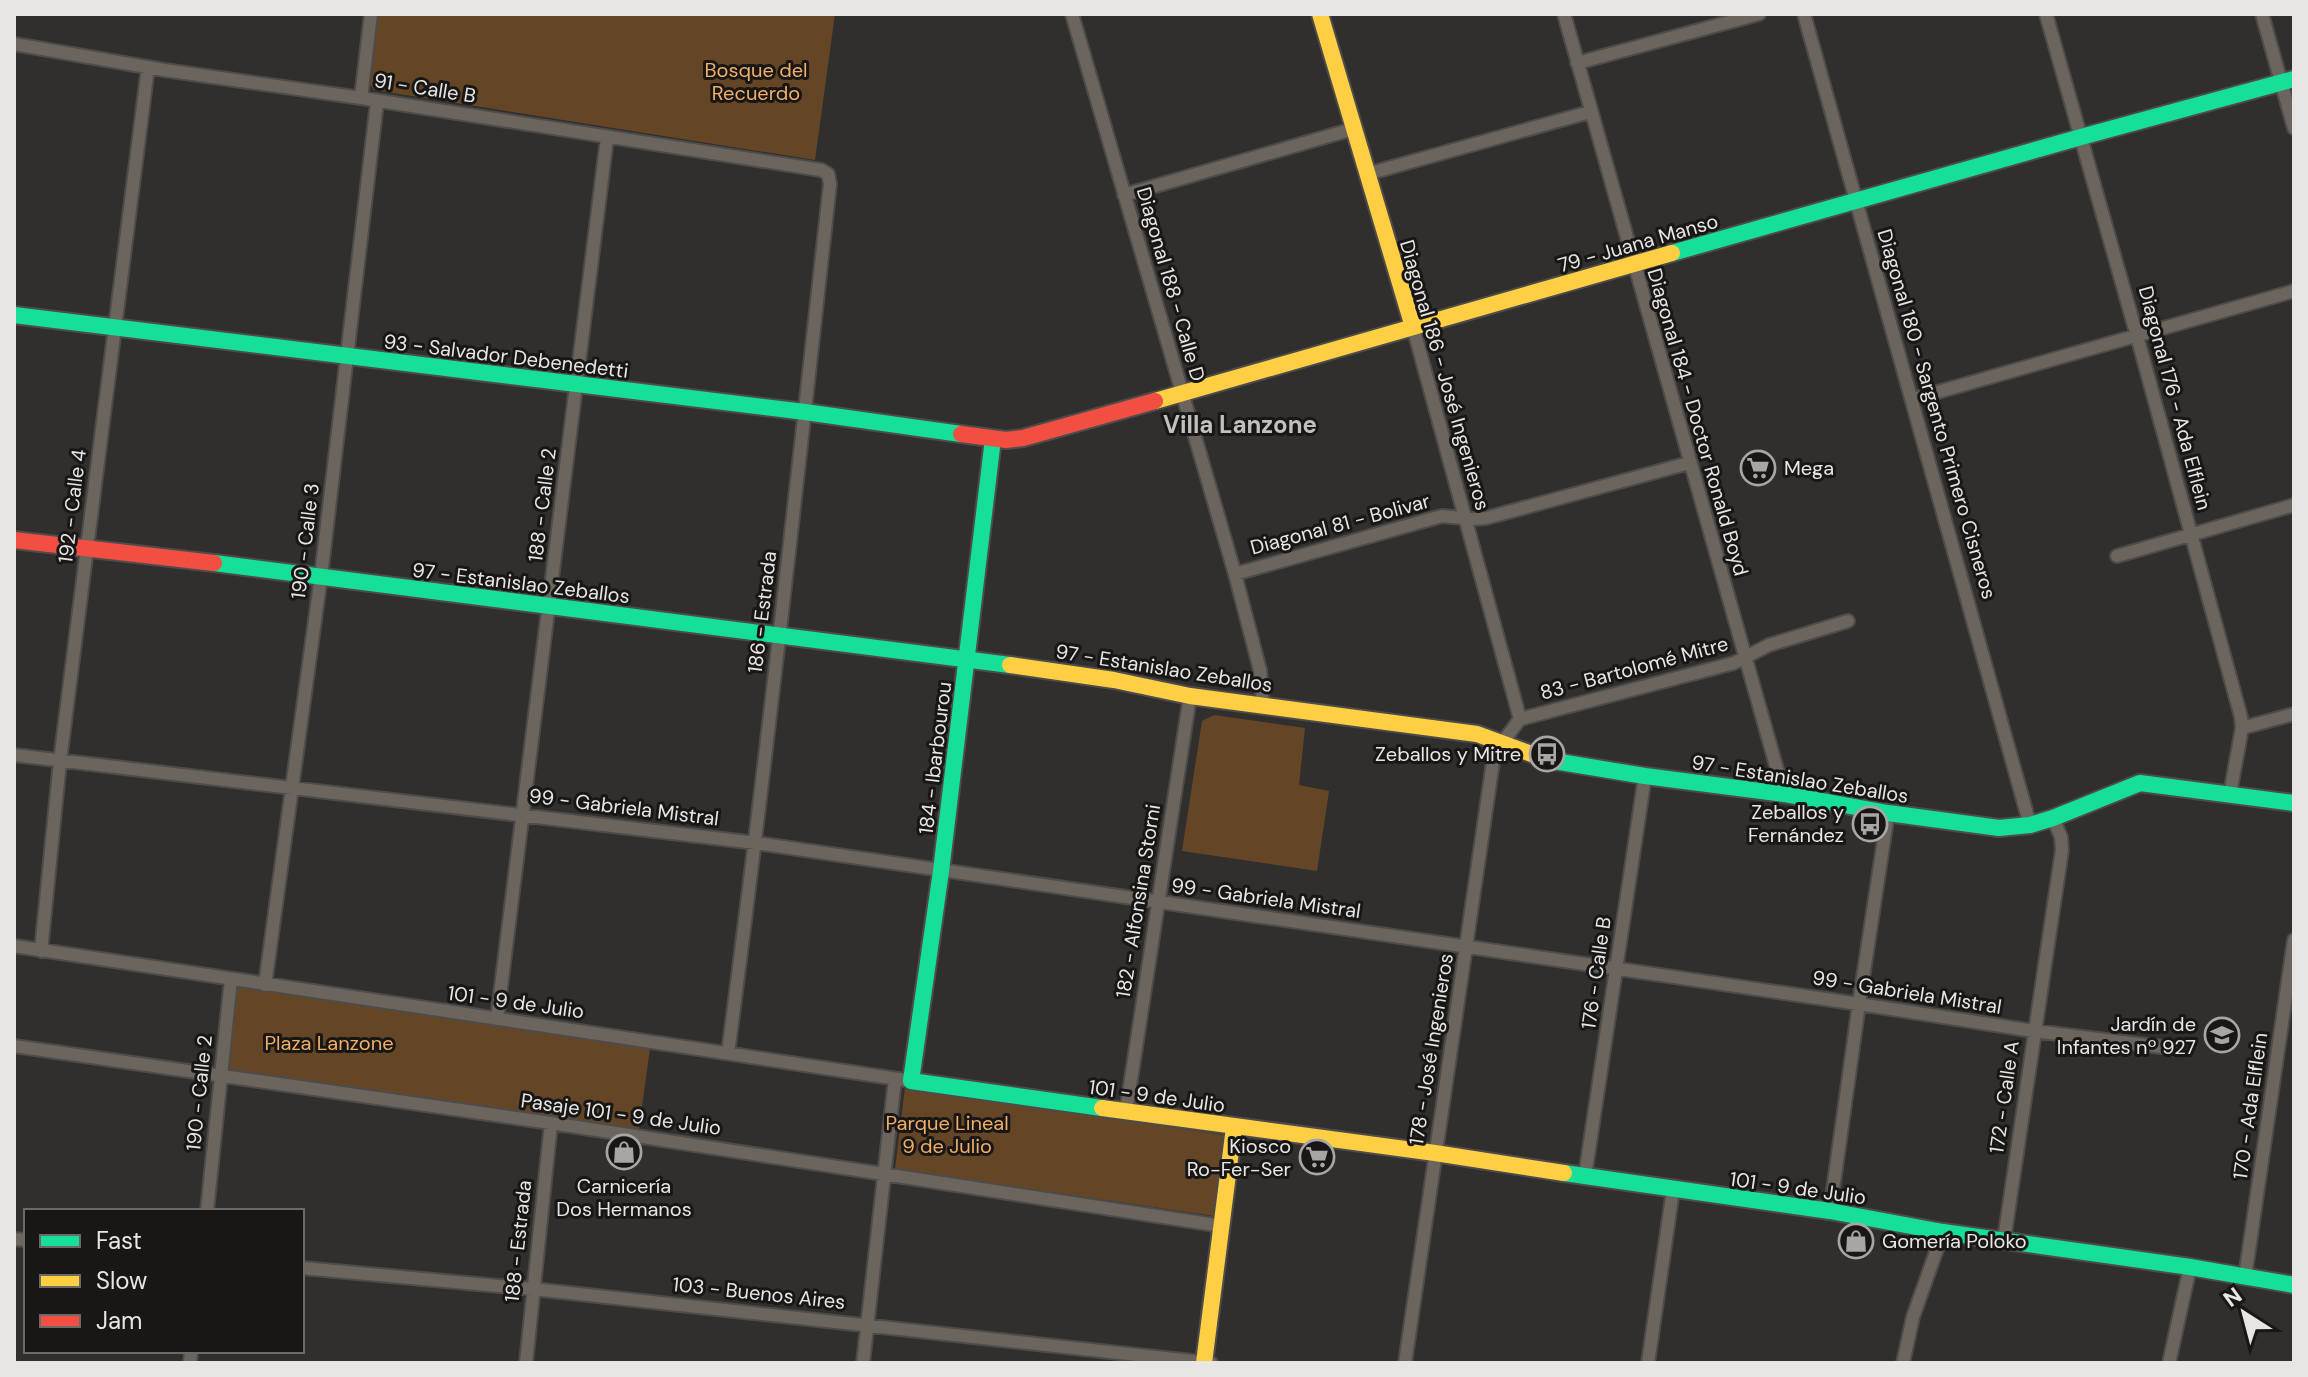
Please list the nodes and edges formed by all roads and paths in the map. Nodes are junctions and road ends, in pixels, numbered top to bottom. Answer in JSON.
{"nodes":[{"id":1,"x":371,"y":14,"type":"edge"},
{"id":2,"x":1072,"y":14,"type":"edge"},
{"id":3,"x":1320,"y":14,"type":"edge"},
{"id":4,"x":1564,"y":14,"type":"edge"},
{"id":5,"x":1759,"y":14,"type":"edge"},
{"id":6,"x":1804,"y":14,"type":"edge"},
{"id":7,"x":2046,"y":14,"type":"edge"},
{"id":8,"x":2262,"y":14,"type":"edge"},
{"id":9,"x":14,"y":44,"type":"edge"},
{"id":10,"x":1577,"y":63,"type":"junction"},
{"id":11,"x":148,"y":67,"type":"junction"},
{"id":12,"x":2288,"y":81,"type":"edge"},
{"id":13,"x":361,"y":98,"type":"junction"},
{"id":14,"x":377,"y":102,"type":"junction"},
{"id":15,"x":1590,"y":112,"type":"junction"},
{"id":16,"x":2294,"y":128,"type":"edge"},
{"id":17,"x":1353,"y":129,"type":"junction"},
{"id":18,"x":2081,"y":137,"type":"junction"},
{"id":19,"x":607,"y":138,"type":"junction"},
{"id":20,"x":828,"y":174,"type":"joint"},
{"id":21,"x":1367,"y":174,"type":"junction"},
{"id":22,"x":1124,"y":195,"type":"junction"},
{"id":23,"x":1857,"y":201,"type":"junction"},
{"id":24,"x":1634,"y":265,"type":"junction"},
{"id":25,"x":2294,"y":291,"type":"edge"},
{"id":26,"x":14,"y":315,"type":"edge"},
{"id":27,"x":115,"y":327,"type":"junction"},
{"id":28,"x":1413,"y":327,"type":"junction"},
{"id":29,"x":2137,"y":336,"type":"junction"},
{"id":30,"x":348,"y":356,"type":"junction"},
{"id":31,"x":577,"y":385,"type":"junction"},
{"id":32,"x":1182,"y":392,"type":"junction"},
{"id":33,"x":1913,"y":399,"type":"junction"},
{"id":34,"x":805,"y":412,"type":"junction"},
{"id":35,"x":993,"y":439,"type":"junction"},
{"id":36,"x":1689,"y":463,"type":"junction"},
{"id":37,"x":2294,"y":505,"type":"edge"},
{"id":38,"x":1464,"y":517,"type":"junction"},
{"id":39,"x":2191,"y":534,"type":"junction"},
{"id":40,"x":14,"y":540,"type":"edge"},
{"id":41,"x":87,"y":548,"type":"junction"},
{"id":42,"x":2117,"y":556,"type":"dead end"},
{"id":43,"x":1235,"y":574,"type":"junction"},
{"id":44,"x":321,"y":576,"type":"junction"},
{"id":45,"x":549,"y":607,"type":"junction"},
{"id":46,"x":1848,"y":621,"type":"dead end"},
{"id":47,"x":780,"y":636,"type":"junction"},
{"id":48,"x":1744,"y":658,"type":"junction"},
{"id":49,"x":968,"y":659,"type":"junction"},
{"id":50,"x":1190,"y":696,"type":"junction"},
{"id":51,"x":1263,"y":704,"type":"junction"},
{"id":52,"x":2294,"y":714,"type":"edge"},
{"id":53,"x":1520,"y":719,"type":"junction"},
{"id":54,"x":2242,"y":728,"type":"junction"},
{"id":55,"x":1502,"y":743,"type":"junction"},
{"id":56,"x":14,"y":755,"type":"edge"},
{"id":57,"x":60,"y":761,"type":"junction"},
{"id":58,"x":1645,"y":776,"type":"junction"},
{"id":59,"x":290,"y":788,"type":"junction"},
{"id":60,"x":1784,"y":794,"type":"junction"},
{"id":61,"x":2230,"y":794,"type":"junction"},
{"id":62,"x":2294,"y":803,"type":"edge"},
{"id":63,"x":1888,"y":813,"type":"junction"},
{"id":64,"x":522,"y":814,"type":"junction"},
{"id":65,"x":2053,"y":818,"type":"junction"},
{"id":66,"x":2030,"y":825,"type":"junction"},
{"id":67,"x":756,"y":843,"type":"junction"},
{"id":68,"x":941,"y":871,"type":"junction"},
{"id":69,"x":1158,"y":903,"type":"junction"},
{"id":70,"x":2294,"y":940,"type":"edge"},
{"id":71,"x":14,"y":946,"type":"edge"},
{"id":72,"x":1466,"y":948,"type":"junction"},
{"id":73,"x":41,"y":951,"type":"junction"},
{"id":74,"x":1617,"y":969,"type":"junction"},
{"id":75,"x":231,"y":979,"type":"junction"},
{"id":76,"x":265,"y":985,"type":"junction"},
{"id":77,"x":1859,"y":1004,"type":"junction"},
{"id":78,"x":497,"y":1019,"type":"junction"},
{"id":79,"x":2034,"y":1031,"type":"junction"},
{"id":80,"x":14,"y":1046,"type":"edge"},
{"id":81,"x":2178,"y":1049,"type":"dead end"},
{"id":82,"x":728,"y":1053,"type":"junction"},
{"id":83,"x":220,"y":1076,"type":"junction"},
{"id":84,"x":903,"y":1080,"type":"junction"},
{"id":85,"x":1126,"y":1112,"type":"junction"},
{"id":86,"x":551,"y":1123,"type":"junction"},
{"id":87,"x":1234,"y":1127,"type":"junction"},
{"id":88,"x":1435,"y":1153,"type":"junction"},
{"id":89,"x":885,"y":1173,"type":"junction"},
{"id":90,"x":1585,"y":1176,"type":"junction"},
{"id":91,"x":1673,"y":1190,"type":"junction"},
{"id":92,"x":207,"y":1209,"type":"edge"},
{"id":93,"x":1830,"y":1211,"type":"junction"},
{"id":94,"x":1222,"y":1226,"type":"junction"},
{"id":95,"x":1943,"y":1232,"type":"junction"},
{"id":96,"x":2004,"y":1240,"type":"junction"},
{"id":97,"x":2190,"y":1267,"type":"junction"},
{"id":98,"x":304,"y":1268,"type":"edge"},
{"id":99,"x":2245,"y":1277,"type":"junction"},
{"id":100,"x":2294,"y":1285,"type":"edge"},
{"id":101,"x":533,"y":1289,"type":"junction"},
{"id":102,"x":867,"y":1325,"type":"junction"},
{"id":103,"x":526,"y":1363,"type":"edge"},
{"id":104,"x":863,"y":1363,"type":"edge"},
{"id":105,"x":1204,"y":1363,"type":"edge"},
{"id":106,"x":1211,"y":1363,"type":"edge"},
{"id":107,"x":1405,"y":1363,"type":"edge"},
{"id":108,"x":1648,"y":1363,"type":"edge"},
{"id":109,"x":1903,"y":1363,"type":"edge"},
{"id":110,"x":2169,"y":1363,"type":"edge"}],
"edges":[{"from":1,"to":13,"type":"street"},
{"from":2,"to":22,"type":"street","name":"Diagonal 188 - Calle D"},
{"from":3,"to":17,"type":"street","name":"Diagonal 186 - José Ingenieros"},
{"from":4,"to":10,"type":"street","name":"Diagonal 184 - Doctor Ronald Boyd"},
{"from":5,"to":10,"type":"street"},
{"from":6,"to":23,"type":"street","name":"Diagonal 180 - Sargento Primero Cisneros"},
{"from":7,"to":18,"type":"street","name":"Diagonal 176 - Ada Elflein"},
{"from":8,"to":12,"type":"street"},
{"from":9,"to":11,"type":"street","name":"91 - Calle B"},
{"from":10,"to":15,"type":"street","name":"Diagonal 184 - Doctor Ronald Boyd"},
{"from":11,"to":13,"type":"street","name":"91 - Calle B"},
{"from":11,"to":27,"type":"street","name":"192 - Calle 4"},
{"from":12,"to":16,"type":"street"},
{"from":12,"to":18,"type":"street","name":"79 - Juana Manso"},
{"from":13,"to":14,"type":"street","name":"91 - Calle B"},
{"from":14,"to":19,"type":"street","name":"91 - Calle B"},
{"from":14,"to":30,"type":"street","name":"190 - Calle 3"},
{"from":15,"to":21,"type":"street"},
{"from":15,"to":24,"type":"street","name":"Diagonal 184 - Doctor Ronald Boyd"},
{"from":17,"to":21,"type":"street","name":"Diagonal 186 - José Ingenieros"},
{"from":17,"to":22,"type":"street"},
{"from":18,"to":23,"type":"street","name":"79 - Juana Manso"},
{"from":18,"to":29,"type":"street","name":"Diagonal 176 - Ada Elflein"},
{"from":19,"to":20,"type":"street","name":"91 - Calle B"},
{"from":19,"to":31,"type":"street","name":"188 - Calle 2"},
{"from":20,"to":34,"type":"street","name":"186 - Estrada"},
{"from":21,"to":28,"type":"street","name":"Diagonal 186 - José Ingenieros"},
{"from":22,"to":32,"type":"street","name":"Diagonal 188 - Calle D"},
{"from":23,"to":24,"type":"street","name":"79 - Juana Manso"},
{"from":23,"to":33,"type":"street","name":"Diagonal 180 - Sargento Primero Cisneros"},
{"from":24,"to":28,"type":"street","name":"79 - Juana Manso"},
{"from":24,"to":36,"type":"street","name":"Diagonal 184 - Doctor Ronald Boyd"},
{"from":25,"to":29,"type":"street"},
{"from":26,"to":27,"type":"street","name":"93 - Salvador Debenedetti"},
{"from":27,"to":30,"type":"street","name":"93 - Salvador Debenedetti"},
{"from":27,"to":41,"type":"street","name":"192 - Calle 4"},
{"from":28,"to":32,"type":"street","name":"79 - Juana Manso"},
{"from":28,"to":38,"type":"street","name":"Diagonal 186 - José Ingenieros"},
{"from":29,"to":33,"type":"street"},
{"from":29,"to":39,"type":"street","name":"Diagonal 176 - Ada Elflein"},
{"from":30,"to":31,"type":"street","name":"93 - Salvador Debenedetti"},
{"from":30,"to":44,"type":"street","name":"190 - Calle 3"},
{"from":31,"to":34,"type":"street","name":"93 - Salvador Debenedetti"},
{"from":31,"to":45,"type":"street","name":"188 - Calle 2"},
{"from":32,"to":35,"type":"street","name":"79 - Juana Manso"},
{"from":32,"to":43,"type":"street","name":"Diagonal 188 - Calle D"},
{"from":33,"to":66,"type":"street","name":"Diagonal 180 - Sargento Primero Cisneros"},
{"from":34,"to":35,"type":"street","name":"93 - Salvador Debenedetti"},
{"from":34,"to":47,"type":"street","name":"186 - Estrada"},
{"from":35,"to":49,"type":"street","name":"184 - Ibarbourou"},
{"from":36,"to":38,"type":"street","name":"Diagonal 81 - Bolivar"},
{"from":36,"to":48,"type":"street","name":"Diagonal 184 - Doctor Ronald Boyd"},
{"from":37,"to":39,"type":"street"},
{"from":38,"to":43,"type":"street","name":"Diagonal 81 - Bolivar"},
{"from":38,"to":53,"type":"street","name":"Diagonal 186 - José Ingenieros"},
{"from":39,"to":42,"type":"street"},
{"from":39,"to":54,"type":"street","name":"Diagonal 176 - Ada Elflein"},
{"from":40,"to":41,"type":"street","name":"97 - Estanislao Zeballos"},
{"from":41,"to":44,"type":"street","name":"97 - Estanislao Zeballos"},
{"from":41,"to":57,"type":"street","name":"192 - Calle 4"},
{"from":43,"to":51,"type":"street","name":"Diagonal 188 - Calle D"},
{"from":44,"to":45,"type":"street","name":"97 - Estanislao Zeballos"},
{"from":44,"to":59,"type":"street","name":"190 - Calle 3"},
{"from":45,"to":47,"type":"street","name":"97 - Estanislao Zeballos"},
{"from":45,"to":64,"type":"street","name":"188 - Calle 2"},
{"from":46,"to":48,"type":"street","name":"83 - Bartolomé Mitre"},
{"from":47,"to":49,"type":"street","name":"97 - Estanislao Zeballos"},
{"from":47,"to":67,"type":"street","name":"186 - Estrada"},
{"from":48,"to":53,"type":"street","name":"83 - Bartolomé Mitre"},
{"from":48,"to":60,"type":"street","name":"Diagonal 184 - Doctor Ronald Boyd"},
{"from":49,"to":50,"type":"street","name":"97 - Estanislao Zeballos"},
{"from":49,"to":68,"type":"street","name":"184 - Ibarbourou"},
{"from":50,"to":51,"type":"street","name":"97 - Estanislao Zeballos"},
{"from":50,"to":69,"type":"street","name":"182 - Alfonsina Storni"},
{"from":51,"to":55,"type":"street","name":"97 - Estanislao Zeballos"},
{"from":52,"to":54,"type":"street"},
{"from":53,"to":55,"type":"street"},
{"from":54,"to":61,"type":"street","name":"Diagonal 176 - Ada Elflein"},
{"from":55,"to":58,"type":"street","name":"97 - Estanislao Zeballos"},
{"from":55,"to":72,"type":"street","name":"178 - José Ingenieros"},
{"from":56,"to":57,"type":"street","name":"99 - Gabriela Mistral"},
{"from":57,"to":59,"type":"street","name":"99 - Gabriela Mistral"},
{"from":57,"to":73,"type":"street","name":"192 - Calle 4"},
{"from":58,"to":60,"type":"street","name":"97 - Estanislao Zeballos"},
{"from":58,"to":74,"type":"street","name":"176 - Calle B"},
{"from":59,"to":64,"type":"street","name":"99 - Gabriela Mistral"},
{"from":59,"to":76,"type":"street","name":"190 - Calle 3"},
{"from":60,"to":63,"type":"street","name":"97 - Estanislao Zeballos"},
{"from":61,"to":62,"type":"street","name":"97 - Estanislao Zeballos"},
{"from":61,"to":65,"type":"street","name":"97 - Estanislao Zeballos"},
{"from":63,"to":66,"type":"street","name":"97 - Estanislao Zeballos"},
{"from":63,"to":77,"type":"street"},
{"from":64,"to":67,"type":"street","name":"99 - Gabriela Mistral"},
{"from":64,"to":78,"type":"street","name":"188 - Calle 2"},
{"from":65,"to":66,"type":"street","name":"97 - Estanislao Zeballos"},
{"from":65,"to":79,"type":"street","name":"172 - Calle A"},
{"from":67,"to":68,"type":"street","name":"99 - Gabriela Mistral"},
{"from":67,"to":82,"type":"street","name":"186 - Estrada"},
{"from":68,"to":69,"type":"street","name":"99 - Gabriela Mistral"},
{"from":68,"to":84,"type":"street","name":"184 - Ibarbourou"},
{"from":69,"to":72,"type":"street","name":"99 - Gabriela Mistral"},
{"from":69,"to":85,"type":"street","name":"182 - Alfonsina Storni"},
{"from":70,"to":99,"type":"street","name":"170 - Ada Elflein"},
{"from":71,"to":73,"type":"street","name":"101 - 9 de Julio"},
{"from":72,"to":74,"type":"street","name":"99 - Gabriela Mistral"},
{"from":72,"to":88,"type":"street","name":"178 - José Ingenieros"},
{"from":73,"to":75,"type":"street","name":"101 - 9 de Julio"},
{"from":74,"to":77,"type":"street","name":"99 - Gabriela Mistral"},
{"from":74,"to":90,"type":"street","name":"176 - Calle B"},
{"from":75,"to":76,"type":"street","name":"101 - 9 de Julio"},
{"from":75,"to":83,"type":"street","name":"190 - Calle 2"},
{"from":76,"to":78,"type":"street","name":"101 - 9 de Julio"},
{"from":77,"to":79,"type":"street","name":"99 - Gabriela Mistral"},
{"from":77,"to":93,"type":"street"},
{"from":78,"to":82,"type":"street","name":"101 - 9 de Julio"},
{"from":79,"to":81,"type":"street","name":"99 - Gabriela Mistral"},
{"from":79,"to":96,"type":"street","name":"172 - Calle A"},
{"from":80,"to":83,"type":"street","name":"Pasaje 101 - 9 de Julio"},
{"from":82,"to":84,"type":"street","name":"101 - 9 de Julio"},
{"from":83,"to":86,"type":"street","name":"Pasaje 101 - 9 de Julio"},
{"from":83,"to":92,"type":"street","name":"190 - Calle 2"},
{"from":84,"to":85,"type":"street","name":"101 - 9 de Julio"},
{"from":84,"to":89,"type":"street","name":"184 - Ibarbourou"},
{"from":85,"to":87,"type":"street","name":"101 - 9 de Julio"},
{"from":86,"to":89,"type":"street","name":"Pasaje 101 - 9 de Julio"},
{"from":86,"to":101,"type":"street","name":"188 - Estrada"},
{"from":87,"to":88,"type":"street","name":"101 - 9 de Julio"},
{"from":87,"to":94,"type":"street"},
{"from":88,"to":90,"type":"street","name":"101 - 9 de Julio"},
{"from":88,"to":107,"type":"street","name":"178 - José Ingenieros"},
{"from":89,"to":94,"type":"street","name":"Pasaje 101 - 9 de Julio"},
{"from":89,"to":102,"type":"street","name":"184 - Ibarbourou"},
{"from":90,"to":91,"type":"street","name":"101 - 9 de Julio"},
{"from":91,"to":93,"type":"street","name":"101 - 9 de Julio"},
{"from":91,"to":108,"type":"street"},
{"from":93,"to":95,"type":"street","name":"101 - 9 de Julio"},
{"from":94,"to":105,"type":"street"},
{"from":95,"to":96,"type":"street","name":"101 - 9 de Julio"},
{"from":95,"to":109,"type":"street"},
{"from":96,"to":97,"type":"street","name":"101 - 9 de Julio"},
{"from":97,"to":99,"type":"street","name":"101 - 9 de Julio"},
{"from":97,"to":110,"type":"street"},
{"from":98,"to":101,"type":"street","name":"103 - Buenos Aires"},
{"from":99,"to":100,"type":"street","name":"101 - 9 de Julio"},
{"from":101,"to":102,"type":"street","name":"103 - Buenos Aires"},
{"from":101,"to":103,"type":"street","name":"188 - Estrada"},
{"from":102,"to":104,"type":"street","name":"184 - Ibarbourou"},
{"from":102,"to":105,"type":"street","name":"103 - Buenos Aires"},
{"from":105,"to":106,"type":"street","name":"103 - Buenos Aires"}]}
